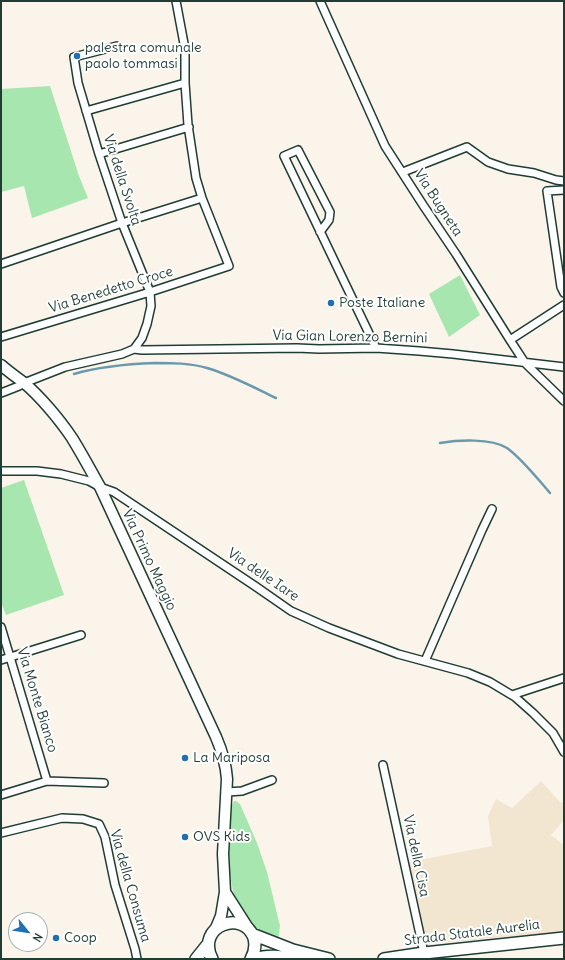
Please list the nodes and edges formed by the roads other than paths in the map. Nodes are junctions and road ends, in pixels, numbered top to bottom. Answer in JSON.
{"nodes":[{"id":1,"x":176,"y":1,"type":"edge"},
{"id":2,"x":320,"y":1,"type":"edge"},
{"id":3,"x":117,"y":46,"type":"dead end"},
{"id":4,"x":185,"y":83,"type":"junction"},
{"id":5,"x":86,"y":112,"type":"junction"},
{"id":6,"x":188,"y":127,"type":"junction"},
{"id":7,"x":99,"y":154,"type":"junction"},
{"id":8,"x":403,"y":172,"type":"junction"},
{"id":9,"x":564,"y":181,"type":"edge"},
{"id":10,"x":564,"y":190,"type":"edge"},
{"id":11,"x":202,"y":198,"type":"junction"},
{"id":12,"x":122,"y":223,"type":"junction"},
{"id":13,"x":320,"y":232,"type":"junction"},
{"id":14,"x":1,"y":264,"type":"edge"},
{"id":15,"x":150,"y":292,"type":"junction"},
{"id":16,"x":564,"y":293,"type":"edge"},
{"id":17,"x":564,"y":305,"type":"edge"},
{"id":18,"x":1,"y":338,"type":"edge"},
{"id":19,"x":510,"y":340,"type":"junction"},
{"id":20,"x":376,"y":348,"type":"junction"},
{"id":21,"x":134,"y":349,"type":"junction"},
{"id":22,"x":525,"y":363,"type":"junction"},
{"id":23,"x":1,"y":365,"type":"edge"},
{"id":24,"x":564,"y":367,"type":"edge"},
{"id":25,"x":24,"y":383,"type":"junction"},
{"id":26,"x":1,"y":393,"type":"edge"},
{"id":27,"x":564,"y":402,"type":"edge"},
{"id":28,"x":1,"y":471,"type":"edge"},
{"id":29,"x":100,"y":487,"type":"junction"},
{"id":30,"x":492,"y":509,"type":"dead end"},
{"id":31,"x":1,"y":627,"type":"edge"},
{"id":32,"x":81,"y":635,"type":"dead end"},
{"id":33,"x":11,"y":657,"type":"junction"},
{"id":34,"x":1,"y":660,"type":"edge"},
{"id":35,"x":425,"y":661,"type":"junction"},
{"id":36,"x":564,"y":678,"type":"edge"},
{"id":37,"x":512,"y":695,"type":"junction"},
{"id":38,"x":564,"y":752,"type":"edge"},
{"id":39,"x":383,"y":765,"type":"dead end"},
{"id":40,"x":272,"y":780,"type":"dead end"},
{"id":41,"x":47,"y":781,"type":"junction"},
{"id":42,"x":104,"y":783,"type":"dead end"},
{"id":43,"x":227,"y":792,"type":"junction"},
{"id":44,"x":1,"y":795,"type":"edge"},
{"id":45,"x":1,"y":833,"type":"edge"},
{"id":46,"x":225,"y":892,"type":"junction"},
{"id":47,"x":216,"y":928,"type":"junction"},
{"id":48,"x":250,"y":931,"type":"junction"},
{"id":49,"x":564,"y":938,"type":"edge"},
{"id":50,"x":208,"y":944,"type":"junction"},
{"id":51,"x":424,"y":953,"type":"junction"},
{"id":52,"x":137,"y":959,"type":"edge"},
{"id":53,"x":196,"y":959,"type":"edge"},
{"id":54,"x":212,"y":959,"type":"edge"},
{"id":55,"x":251,"y":959,"type":"edge"},
{"id":56,"x":255,"y":959,"type":"edge"},
{"id":57,"x":298,"y":959,"type":"edge"},
{"id":58,"x":329,"y":959,"type":"edge"},
{"id":59,"x":384,"y":959,"type":"edge"}],
"edges":[{"from":1,"to":4,"type":"street"},
{"from":2,"to":8,"type":"street","name":"Via Bugneta"},
{"from":3,"to":5,"type":"street","name":"Via della Svolta"},
{"from":4,"to":5,"type":"street"},
{"from":4,"to":6,"type":"street"},
{"from":5,"to":7,"type":"street","name":"Via della Svolta"},
{"from":6,"to":7,"type":"street"},
{"from":6,"to":11,"type":"street"},
{"from":7,"to":12,"type":"street","name":"Via della Svolta"},
{"from":8,"to":9,"type":"street"},
{"from":8,"to":19,"type":"street","name":"Via Bugneta"},
{"from":10,"to":16,"type":"street"},
{"from":11,"to":12,"type":"street"},
{"from":11,"to":15,"type":"street","name":"Via Benedetto Croce"},
{"from":12,"to":14,"type":"street"},
{"from":12,"to":15,"type":"street","name":"Via della Svolta"},
{"from":13,"to":13,"type":"street"},
{"from":13,"to":20,"type":"street"},
{"from":15,"to":18,"type":"street","name":"Via Benedetto Croce"},
{"from":15,"to":21,"type":"street","name":"Via della Svolta"},
{"from":17,"to":19,"type":"street"},
{"from":19,"to":22,"type":"street","name":"Via Bugneta"},
{"from":20,"to":21,"type":"street","name":"Via Gian Lorenzo Bernini"},
{"from":20,"to":22,"type":"street","name":"Via Gian Lorenzo Bernini"},
{"from":21,"to":25,"type":"street"},
{"from":22,"to":24,"type":"street","name":"Via Gian Lorenzo Bernini"},
{"from":22,"to":27,"type":"street","name":"Via Bugneta"},
{"from":23,"to":25,"type":"street","name":"Via Primo Maggio"},
{"from":25,"to":26,"type":"street"},
{"from":25,"to":29,"type":"street","name":"Via Primo Maggio"},
{"from":28,"to":29,"type":"street","name":"Via delle Iare"},
{"from":29,"to":35,"type":"street","name":"Via delle Iare"},
{"from":29,"to":43,"type":"street","name":"Via Primo Maggio"},
{"from":30,"to":35,"type":"street"},
{"from":31,"to":33,"type":"street","name":"Via Monte Bianco"},
{"from":32,"to":33,"type":"street"},
{"from":33,"to":34,"type":"street"},
{"from":33,"to":41,"type":"street","name":"Via Monte Bianco"},
{"from":35,"to":37,"type":"street","name":"Via delle Iare"},
{"from":36,"to":37,"type":"street"},
{"from":37,"to":38,"type":"street","name":"Via delle Iare"},
{"from":39,"to":51,"type":"street","name":"Via della Cisa"},
{"from":40,"to":43,"type":"street"},
{"from":41,"to":42,"type":"street"},
{"from":41,"to":44,"type":"street"},
{"from":43,"to":46,"type":"street","name":"Via Primo Maggio"},
{"from":45,"to":52,"type":"street","name":"Via della Consuma"},
{"from":46,"to":47,"type":"street","name":"Via Primo Maggio"},
{"from":46,"to":48,"type":"street","name":"Via Primo Maggio"},
{"from":47,"to":48,"type":"main road"},
{"from":47,"to":50,"type":"main road"},
{"from":48,"to":55,"type":"main road"},
{"from":48,"to":58,"type":"main road"},
{"from":49,"to":51,"type":"main road","name":"Strada Statale Aurelia"},
{"from":50,"to":53,"type":"main road"},
{"from":50,"to":54,"type":"main road"},
{"from":51,"to":59,"type":"main road","name":"Strada Statale Aurelia"},
{"from":56,"to":57,"type":"main road"}]}
